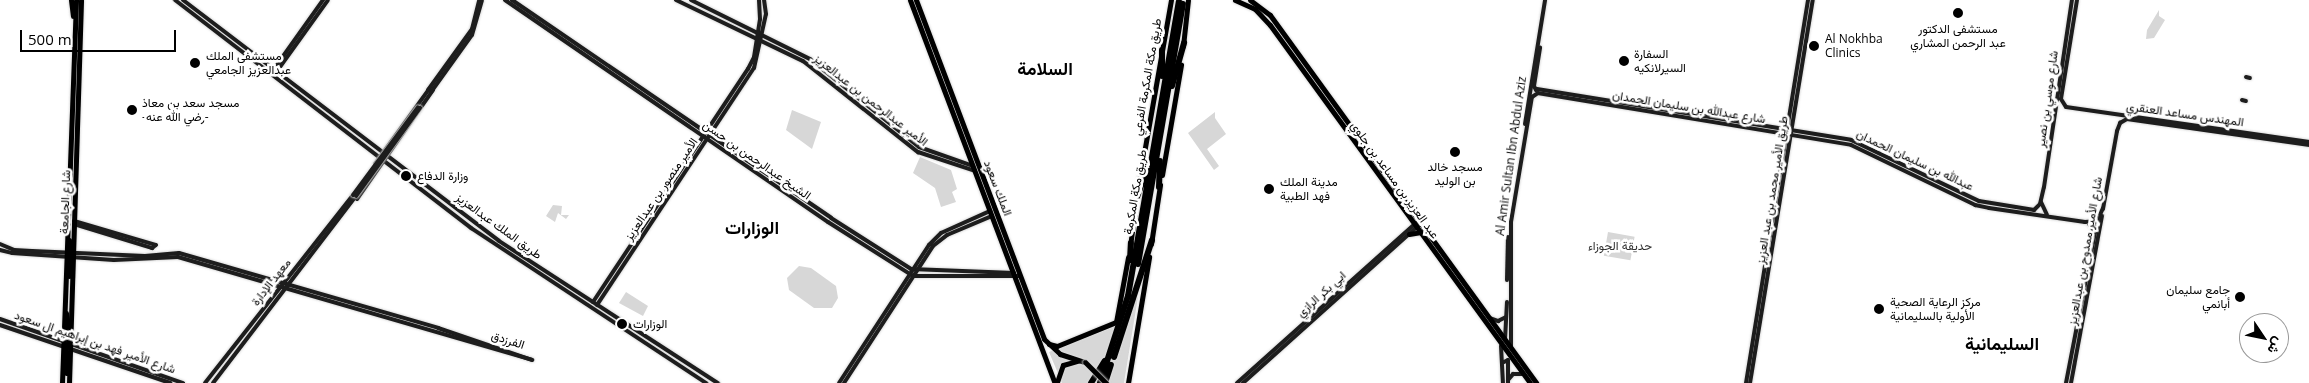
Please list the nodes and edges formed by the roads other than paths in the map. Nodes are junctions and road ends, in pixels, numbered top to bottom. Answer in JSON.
{"nodes":[{"id":1,"x":73,"y":0,"type":"edge"},
{"id":2,"x":82,"y":0,"type":"edge"},
{"id":3,"x":176,"y":0,"type":"edge"},
{"id":4,"x":183,"y":0,"type":"edge"},
{"id":5,"x":323,"y":0,"type":"edge"},
{"id":6,"x":328,"y":0,"type":"edge"},
{"id":7,"x":481,"y":0,"type":"edge"},
{"id":8,"x":505,"y":0,"type":"edge"},
{"id":9,"x":512,"y":0,"type":"edge"},
{"id":10,"x":676,"y":0,"type":"edge"},
{"id":11,"x":691,"y":0,"type":"edge"},
{"id":12,"x":759,"y":0,"type":"edge"},
{"id":13,"x":764,"y":0,"type":"edge"},
{"id":14,"x":910,"y":0,"type":"edge"},
{"id":15,"x":916,"y":0,"type":"edge"},
{"id":16,"x":1193,"y":0,"type":"edge"},
{"id":17,"x":1235,"y":0,"type":"edge"},
{"id":18,"x":1250,"y":0,"type":"edge"},
{"id":19,"x":1546,"y":0,"type":"edge"},
{"id":20,"x":1808,"y":0,"type":"edge"},
{"id":21,"x":1813,"y":0,"type":"edge"},
{"id":22,"x":2072,"y":0,"type":"edge"},
{"id":23,"x":2077,"y":0,"type":"edge"},
{"id":24,"x":1179,"y":1,"type":"edge"},
{"id":25,"x":525,"y":11,"type":"junction"},
{"id":26,"x":77,"y":24,"type":"junction"},
{"id":27,"x":1804,"y":28,"type":"junction"},
{"id":28,"x":1185,"y":32,"type":"junction"},
{"id":29,"x":757,"y":33,"type":"junction"},
{"id":30,"x":762,"y":36,"type":"junction"},
{"id":31,"x":756,"y":38,"type":"junction"},
{"id":32,"x":1807,"y":38,"type":"junction"},
{"id":33,"x":761,"y":41,"type":"junction"},
{"id":34,"x":1184,"y":43,"type":"junction"},
{"id":35,"x":1162,"y":50,"type":"junction"},
{"id":36,"x":79,"y":64,"type":"junction"},
{"id":37,"x":275,"y":70,"type":"junction"},
{"id":38,"x":283,"y":75,"type":"junction"},
{"id":39,"x":431,"y":89,"type":"junction"},
{"id":40,"x":1533,"y":92,"type":"junction"},
{"id":41,"x":1162,"y":96,"type":"junction"},
{"id":42,"x":306,"y":100,"type":"junction"},
{"id":43,"x":2066,"y":107,"type":"junction"},
{"id":44,"x":1166,"y":109,"type":"junction"},
{"id":45,"x":2105,"y":113,"type":"junction"},
{"id":46,"x":1791,"y":120,"type":"junction"},
{"id":47,"x":2055,"y":120,"type":"junction"},
{"id":48,"x":2120,"y":123,"type":"joint"},
{"id":49,"x":1786,"y":131,"type":"junction"},
{"id":50,"x":2117,"y":131,"type":"junction"},
{"id":51,"x":1162,"y":132,"type":"junction"},
{"id":52,"x":1799,"y":133,"type":"junction"},
{"id":53,"x":2239,"y":133,"type":"junction"},
{"id":54,"x":707,"y":134,"type":"junction"},
{"id":55,"x":902,"y":136,"type":"junction"},
{"id":56,"x":389,"y":142,"type":"junction"},
{"id":57,"x":1787,"y":143,"type":"junction"},
{"id":58,"x":2309,"y":143,"type":"edge"},
{"id":59,"x":1155,"y":145,"type":"junction"},
{"id":60,"x":394,"y":148,"type":"junction"},
{"id":61,"x":380,"y":154,"type":"junction"},
{"id":62,"x":387,"y":156,"type":"junction"},
{"id":63,"x":383,"y":161,"type":"junction"},
{"id":64,"x":374,"y":166,"type":"junction"},
{"id":65,"x":379,"y":168,"type":"junction"},
{"id":66,"x":974,"y":168,"type":"junction"},
{"id":67,"x":1160,"y":187,"type":"junction"},
{"id":68,"x":355,"y":195,"type":"junction"},
{"id":69,"x":1137,"y":197,"type":"junction"},
{"id":70,"x":2041,"y":202,"type":"junction"},
{"id":71,"x":2103,"y":208,"type":"junction"},
{"id":72,"x":348,"y":211,"type":"junction"},
{"id":73,"x":991,"y":214,"type":"junction"},
{"id":74,"x":336,"y":216,"type":"junction"},
{"id":75,"x":2047,"y":216,"type":"junction"},
{"id":76,"x":2086,"y":222,"type":"junction"},
{"id":77,"x":74,"y":223,"type":"junction"},
{"id":78,"x":1416,"y":223,"type":"junction"},
{"id":79,"x":1421,"y":232,"type":"junction"},
{"id":80,"x":1409,"y":234,"type":"junction"},
{"id":81,"x":1152,"y":240,"type":"junction"},
{"id":82,"x":136,"y":241,"type":"dead end"},
{"id":83,"x":1131,"y":243,"type":"junction"},
{"id":84,"x":0,"y":244,"type":"edge"},
{"id":85,"x":0,"y":250,"type":"edge"},
{"id":86,"x":69,"y":255,"type":"junction"},
{"id":87,"x":912,"y":271,"type":"junction"},
{"id":88,"x":1017,"y":275,"type":"junction"},
{"id":89,"x":913,"y":276,"type":"junction"},
{"id":90,"x":280,"y":286,"type":"junction"},
{"id":91,"x":287,"y":286,"type":"junction"},
{"id":92,"x":599,"y":292,"type":"junction"},
{"id":93,"x":604,"y":295,"type":"junction"},
{"id":94,"x":1128,"y":296,"type":"junction"},
{"id":95,"x":592,"y":302,"type":"junction"},
{"id":96,"x":597,"y":305,"type":"junction"},
{"id":97,"x":1489,"y":317,"type":"junction"},
{"id":98,"x":1506,"y":317,"type":"junction"},
{"id":99,"x":0,"y":319,"type":"edge"},
{"id":100,"x":0,"y":325,"type":"edge"},
{"id":101,"x":1502,"y":334,"type":"junction"},
{"id":102,"x":1049,"y":344,"type":"junction"},
{"id":103,"x":67,"y":346,"type":"junction"},
{"id":104,"x":1509,"y":351,"type":"junction"},
{"id":105,"x":1112,"y":357,"type":"junction"},
{"id":106,"x":1085,"y":362,"type":"junction"},
{"id":107,"x":1504,"y":362,"type":"junction"},
{"id":108,"x":1525,"y":376,"type":"junction"},
{"id":109,"x":1508,"y":381,"type":"edge"},
{"id":110,"x":66,"y":383,"type":"edge"},
{"id":111,"x":170,"y":383,"type":"edge"},
{"id":112,"x":183,"y":383,"type":"edge"},
{"id":113,"x":206,"y":383,"type":"edge"},
{"id":114,"x":214,"y":383,"type":"edge"},
{"id":115,"x":706,"y":383,"type":"edge"},
{"id":116,"x":718,"y":383,"type":"edge"},
{"id":117,"x":841,"y":383,"type":"edge"},
{"id":118,"x":1056,"y":383,"type":"edge"},
{"id":119,"x":1091,"y":383,"type":"edge"},
{"id":120,"x":1100,"y":383,"type":"edge"},
{"id":121,"x":1106,"y":383,"type":"edge"},
{"id":122,"x":1128,"y":383,"type":"edge"},
{"id":123,"x":1237,"y":383,"type":"edge"},
{"id":124,"x":1244,"y":383,"type":"edge"},
{"id":125,"x":1503,"y":383,"type":"edge"},
{"id":126,"x":1530,"y":383,"type":"edge"},
{"id":127,"x":1536,"y":383,"type":"edge"},
{"id":128,"x":1746,"y":383,"type":"edge"},
{"id":129,"x":1750,"y":383,"type":"edge"},
{"id":130,"x":2066,"y":383,"type":"edge"},
{"id":131,"x":2071,"y":383,"type":"edge"}],
"edges":[{"from":1,"to":26,"type":"main road"},
{"from":1,"to":26,"type":"main road"},
{"from":2,"to":26,"type":"main road"},
{"from":2,"to":36,"type":"main road"},
{"from":3,"to":42,"type":"street","name":"طريق الملك عبدالعزيز"},
{"from":4,"to":37,"type":"street","name":"طريق الملك عبدالعزيز"},
{"from":5,"to":37,"type":"street"},
{"from":6,"to":37,"type":"street"},
{"from":7,"to":39,"type":"street"},
{"from":8,"to":25,"type":"street","name":"الشيخ عبدالرحمن بن حسن"},
{"from":9,"to":25,"type":"street","name":"الشيخ عبدالرحمن بن حسن"},
{"from":10,"to":31,"type":"street","name":"الأمير عبدالرحمن بن عبدالعزيز"},
{"from":11,"to":29,"type":"street","name":"الأمير عبدالرحمن بن عبدالعزيز"},
{"from":12,"to":29,"type":"street","name":"الأمير منصور بن عبدالعزيز"},
{"from":13,"to":30,"type":"street","name":"الأمير منصور بن عبدالعزيز"},
{"from":14,"to":66,"type":"main road","name":"الملك سعود"},
{"from":15,"to":88,"type":"main road","name":"الملك سعود"},
{"from":16,"to":28,"type":"main road"},
{"from":17,"to":78,"type":"main road","name":"عبد العزيز بن مساعد بن جلوي"},
{"from":18,"to":78,"type":"main road","name":"عبد العزيز بن مساعد بن جلوي"},
{"from":19,"to":40,"type":"street","name":"Al Amir Sultan Ibn Abdul Aziz"},
{"from":20,"to":27,"type":"street","name":"طريق الأمير محمد بن عبد العزيز"},
{"from":21,"to":32,"type":"street","name":"طريق الأمير محمد بن عبد العزيز"},
{"from":22,"to":47,"type":"street","name":"شارع موسي بن نصير"},
{"from":23,"to":43,"type":"street","name":"شارع موسي بن نصير"},
{"from":24,"to":28,"type":"main road"},
{"from":24,"to":35,"type":"main road","name":"طريق مكة المكرمة الفرعي"},
{"from":24,"to":41,"type":"highway","name":"طريق مكة المكرمة"},
{"from":24,"to":44,"type":"highway","name":"طريق مكة المكرمة"},
{"from":25,"to":54,"type":"street","name":"الشيخ عبدالرحمن بن حسن"},
{"from":26,"to":36,"type":"main road","name":"شارع الجامعة"},
{"from":26,"to":86,"type":"main road","name":"شارع الجامعة"},
{"from":27,"to":32,"type":"street"},
{"from":27,"to":46,"type":"street","name":"طريق الأمير محمد بن عبد العزيز"},
{"from":28,"to":34,"type":"main road"},
{"from":29,"to":30,"type":"street","name":"الأمير عبدالرحمن بن عبدالعزيز"},
{"from":29,"to":31,"type":"street","name":"الأمير منصور بن عبدالعزيز"},
{"from":30,"to":33,"type":"street","name":"الأمير منصور بن عبدالعزيز"},
{"from":30,"to":55,"type":"street","name":"الأمير عبدالرحمن بن عبدالعزيز"},
{"from":31,"to":33,"type":"street","name":"الأمير عبدالرحمن بن عبدالعزيز"},
{"from":31,"to":54,"type":"street","name":"الأمير منصور بن عبدالعزيز"},
{"from":32,"to":46,"type":"street","name":"طريق الأمير محمد بن عبد العزيز"},
{"from":33,"to":54,"type":"street","name":"الأمير منصور بن عبدالعزيز"},
{"from":33,"to":55,"type":"street","name":"الأمير عبدالرحمن بن عبدالعزيز"},
{"from":34,"to":44,"type":"highway"},
{"from":34,"to":67,"type":"main road"},
{"from":35,"to":41,"type":"highway"},
{"from":35,"to":69,"type":"main road","name":"طريق مكة المكرمة الفرعي"},
{"from":36,"to":77,"type":"main road","name":"شارع الجامعة"},
{"from":37,"to":38,"type":"street","name":"طريق الملك عبدالعزيز"},
{"from":38,"to":42,"type":"street"},
{"from":38,"to":61,"type":"street","name":"طريق الملك عبدالعزيز"},
{"from":39,"to":56,"type":"street"},
{"from":39,"to":60,"type":"street"},
{"from":39,"to":68,"type":"street","bridge":true},
{"from":40,"to":49,"type":"street","name":"شارع عبدالله بن سليمان الحمدان"},
{"from":40,"to":98,"type":"street","name":"Al Amir Sultan Ibn Abdul Aziz"},
{"from":40,"to":101,"type":"street"},
{"from":41,"to":59,"type":"highway","name":"طريق مكة المكرمة"},
{"from":42,"to":61,"type":"street","name":"طريق الملك عبدالعزيز"},
{"from":43,"to":45,"type":"street","name":"المهندس مساعد العنقري"},
{"from":43,"to":47,"type":"street"},
{"from":44,"to":51,"type":"highway","name":"طريق مكة المكرمة"},
{"from":45,"to":50,"type":"street"},
{"from":45,"to":53,"type":"street","name":"المهندس مساعد العنقري"},
{"from":46,"to":49,"type":"street","name":"طريق الأمير محمد بن عبد العزيز"},
{"from":46,"to":49,"type":"street"},
{"from":46,"to":52,"type":"street"},
{"from":47,"to":70,"type":"street","name":"شارع موسي بن نصير"},
{"from":48,"to":50,"type":"street","name":"شارع الأمير ممدوح بن عبدالعزيز"},
{"from":48,"to":53,"type":"street","name":"المهندس مساعد العنقري"},
{"from":49,"to":52,"type":"street","name":"شارع عبدالله بن سليمان الحمدان"},
{"from":49,"to":57,"type":"street","name":"طريق الأمير محمد بن عبد العزيز"},
{"from":49,"to":57,"type":"street"},
{"from":50,"to":71,"type":"street","name":"شارع الأمير ممدوح بن عبدالعزيز"},
{"from":51,"to":67,"type":"highway"},
{"from":51,"to":105,"type":"highway","name":"طريق مكة المكرمة"},
{"from":52,"to":57,"type":"street"},
{"from":52,"to":70,"type":"street","name":"عبدالله بن سليمان الحمدان"},
{"from":52,"to":75,"type":"street","name":"شارع عبدالله بن سليمان الحمدان"},
{"from":53,"to":58,"type":"street","name":"المهندس مساعد العنقري"},
{"from":54,"to":87,"type":"street","name":"الشيخ عبدالرحمن بن حسن"},
{"from":54,"to":92,"type":"street","name":"الأمير منصور بن عبدالعزيز"},
{"from":54,"to":93,"type":"street","name":"الأمير منصور بن عبدالعزيز"},
{"from":55,"to":66,"type":"street","name":"الأمير عبدالرحمن بن عبدالعزيز"},
{"from":56,"to":60,"type":"street"},
{"from":56,"to":61,"type":"street"},
{"from":57,"to":128,"type":"street","name":"طريق الأمير محمد بن عبد العزيز"},
{"from":57,"to":129,"type":"street","name":"طريق الأمير محمد بن عبد العزيز"},
{"from":59,"to":69,"type":"highway"},
{"from":59,"to":94,"type":"highway","name":"طريق مكة المكرمة"},
{"from":60,"to":62,"type":"street"},
{"from":61,"to":62,"type":"street","name":"طريق الملك عبدالعزيز"},
{"from":61,"to":63,"type":"street","name":"طريق الملك عبدالعزيز"},
{"from":61,"to":64,"type":"street"},
{"from":62,"to":63,"type":"street"},
{"from":62,"to":95,"type":"street","name":"طريق الملك عبدالعزيز"},
{"from":63,"to":65,"type":"street"},
{"from":63,"to":115,"type":"street","name":"طريق الملك عبدالعزيز"},
{"from":64,"to":65,"type":"street"},
{"from":64,"to":74,"type":"street"},
{"from":65,"to":72,"type":"street"},
{"from":66,"to":73,"type":"main road","name":"الملك سعود"},
{"from":67,"to":81,"type":"main road"},
{"from":68,"to":72,"type":"street","name":"معهد الإدارة"},
{"from":68,"to":74,"type":"street","name":"معهد الإدارة"},
{"from":69,"to":83,"type":"main road","name":"طريق مكة المكرمة الفرعي"},
{"from":70,"to":75,"type":"street"},
{"from":71,"to":76,"type":"street"},
{"from":71,"to":131,"type":"street","name":"شارع الأمير ممدوح بن عبدالعزيز"},
{"from":72,"to":91,"type":"street","name":"معهد الإدارة"},
{"from":73,"to":87,"type":"street"},
{"from":73,"to":88,"type":"main road","name":"الملك سعود"},
{"from":74,"to":90,"type":"street","name":"معهد الإدارة"},
{"from":75,"to":76,"type":"street"},
{"from":76,"to":130,"type":"street","name":"شارع الأمير ممدوح بن عبدالعزيز"},
{"from":77,"to":82,"type":"street"},
{"from":77,"to":86,"type":"main road","name":"شارع الجامعة"},
{"from":78,"to":79,"type":"main road","name":"عبد العزيز بن مساعد بن جلوي"},
{"from":78,"to":80,"type":"street","name":"ابي بكر الرازي"},
{"from":78,"to":97,"type":"main road","name":"عبد العزيز بن مساعد بن جلوي"},
{"from":78,"to":123,"type":"street","name":"ابي بكر الرازي"},
{"from":79,"to":80,"type":"main road"},
{"from":79,"to":101,"type":"main road","name":"عبد العزيز بن مساعد بن جلوي"},
{"from":80,"to":124,"type":"street","name":"ابي بكر الرازي"},
{"from":81,"to":105,"type":"highway"},
{"from":81,"to":122,"type":"main road"},
{"from":83,"to":94,"type":"highway"},
{"from":83,"to":102,"type":"main road","name":"طريق مكة المكرمة الفرعي"},
{"from":84,"to":86,"type":"street"},
{"from":85,"to":86,"type":"street"},
{"from":86,"to":90,"type":"street"},
{"from":86,"to":103,"type":"main road","name":"شارع الجامعة"},
{"from":86,"to":103,"type":"main road","name":"شارع الجامعة"},
{"from":87,"to":88,"type":"street"},
{"from":87,"to":89,"type":"street","name":"الشيخ عبدالرحمن بن حسن"},
{"from":87,"to":117,"type":"street"},
{"from":88,"to":89,"type":"street"},
{"from":88,"to":102,"type":"main road","name":"الملك سعود"},
{"from":88,"to":118,"type":"main road","name":"الملك سعود"},
{"from":89,"to":117,"type":"street"},
{"from":90,"to":91,"type":"street"},
{"from":90,"to":113,"type":"street","name":"معهد الإدارة"},
{"from":91,"to":91,"type":"street","name":"الفرزدق"},
{"from":91,"to":114,"type":"street","name":"معهد الإدارة"},
{"from":92,"to":93,"type":"street"},
{"from":92,"to":95,"type":"street","name":"الأمير منصور بن عبدالعزيز"},
{"from":93,"to":96,"type":"street","name":"الأمير منصور بن عبدالعزيز"},
{"from":94,"to":105,"type":"highway","name":"طريق مكة المكرمة"},
{"from":95,"to":96,"type":"street","name":"طريق الملك عبدالعزيز"},
{"from":96,"to":116,"type":"street","name":"طريق الملك عبدالعزيز"},
{"from":97,"to":98,"type":"street"},
{"from":97,"to":101,"type":"main road","name":"عبد العزيز بن مساعد بن جلوي"},
{"from":98,"to":101,"type":"street","name":"Al Amir Sultan Ibn Abdul Aziz"},
{"from":99,"to":103,"type":"street","name":"شارع الأمير فهد بن إبراهيم ال سعود"},
{"from":100,"to":103,"type":"street","name":"شارع الأمير فهد بن إبراهيم ال سعود"},
{"from":101,"to":104,"type":"main road","name":"عبد العزيز بن مساعد بن جلوي"},
{"from":101,"to":104,"type":"street"},
{"from":101,"to":104,"type":"main road","name":"عبد العزيز بن مساعد بن جلوي"},
{"from":102,"to":106,"type":"main road"},
{"from":103,"to":110,"type":"main road","name":"شارع الجامعة"},
{"from":103,"to":111,"type":"street","name":"شارع الأمير فهد بن إبراهيم ال سعود"},
{"from":103,"to":112,"type":"street","name":"شارع الأمير فهد بن إبراهيم ال سعود"},
{"from":104,"to":107,"type":"street"},
{"from":104,"to":108,"type":"main road","name":"عبد العزيز بن مساعد بن جلوي"},
{"from":104,"to":127,"type":"main road","name":"عبد العزيز بن مساعد بن جلوي"},
{"from":105,"to":119,"type":"highway"},
{"from":105,"to":120,"type":"highway","name":"طريق مكة المكرمة"},
{"from":105,"to":121,"type":"highway","name":"طريق مكة المكرمة"},
{"from":106,"to":118,"type":"main road"},
{"from":106,"to":121,"type":"main road","bridge":true},
{"from":107,"to":109,"type":"street"},
{"from":107,"to":125,"type":"street"},
{"from":108,"to":109,"type":"street"},
{"from":108,"to":126,"type":"main road","name":"عبد العزيز بن مساعد بن جلوي"}]}
